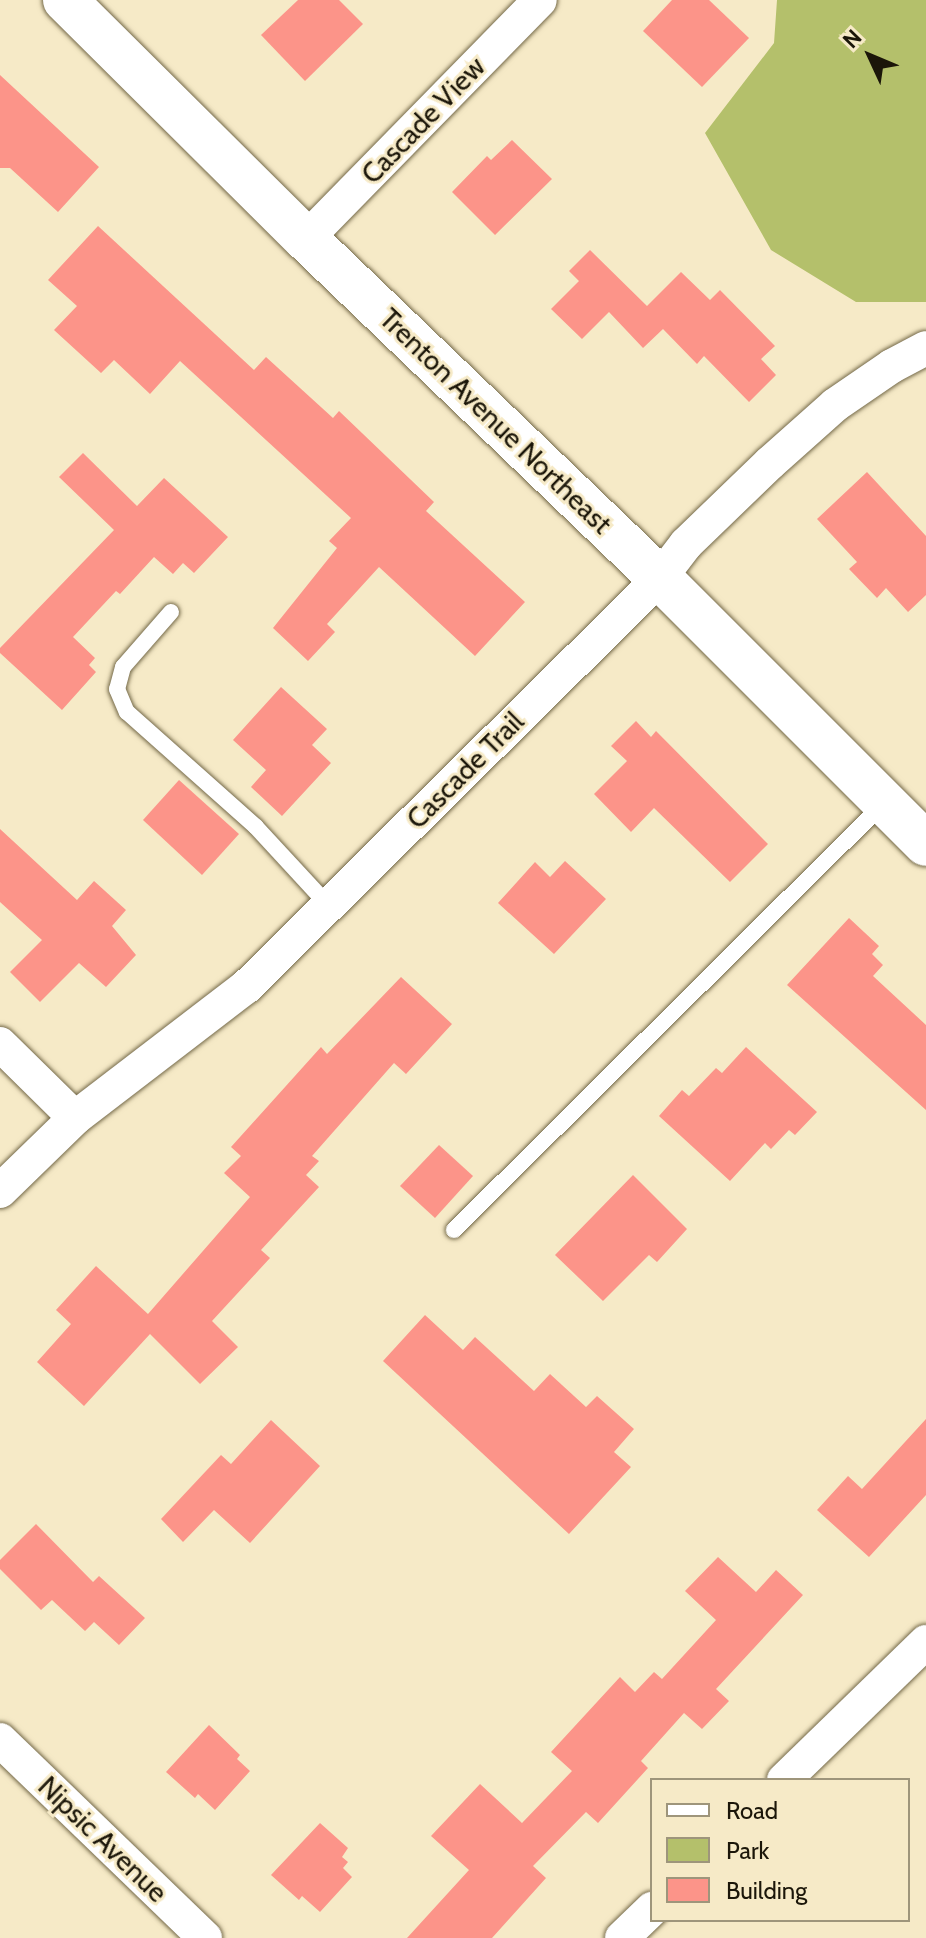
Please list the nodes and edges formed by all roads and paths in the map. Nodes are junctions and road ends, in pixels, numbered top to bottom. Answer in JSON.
{"nodes":[{"id":1,"x":65,"y":0,"type":"edge"},
{"id":2,"x":540,"y":0,"type":"edge"},
{"id":3,"x":306,"y":239,"type":"junction"},
{"id":4,"x":926,"y":348,"type":"edge"},
{"id":5,"x":660,"y":578,"type":"junction"},
{"id":6,"x":171,"y":612,"type":"dead end"},
{"id":7,"x":884,"y":803,"type":"junction"},
{"id":8,"x":926,"y":844,"type":"edge"},
{"id":9,"x":328,"y":905,"type":"junction"},
{"id":10,"x":0,"y":1044,"type":"edge"},
{"id":11,"x":75,"y":1118,"type":"junction"},
{"id":12,"x":0,"y":1191,"type":"edge"},
{"id":13,"x":454,"y":1230,"type":"dead end"},
{"id":14,"x":926,"y":1642,"type":"edge"},
{"id":15,"x":0,"y":1740,"type":"edge"},
{"id":16,"x":786,"y":1778,"type":"edge"},
{"id":17,"x":650,"y":1911,"type":"edge"},
{"id":18,"x":205,"y":1938,"type":"edge"},
{"id":19,"x":622,"y":1938,"type":"edge"}],
"edges":[{"from":1,"to":3,"type":"main road","name":"Trenton Avenue Northeast"},
{"from":2,"to":3,"type":"street","name":"Cascade View"},
{"from":3,"to":5,"type":"main road","name":"Trenton Avenue Northeast"},
{"from":4,"to":5,"type":"street","name":"Cascade Trail"},
{"from":5,"to":7,"type":"main road","name":"Trenton Avenue Northeast"},
{"from":5,"to":9,"type":"street","name":"Cascade Trail"},
{"from":6,"to":9,"type":"lane"},
{"from":7,"to":8,"type":"main road","name":"Trenton Avenue Northeast"},
{"from":7,"to":13,"type":"lane"},
{"from":9,"to":11,"type":"street","name":"Cascade Trail"},
{"from":10,"to":11,"type":"street"},
{"from":11,"to":12,"type":"street","name":"Cascade Trail"},
{"from":14,"to":16,"type":"street"},
{"from":15,"to":18,"type":"street","name":"Nipsic Avenue"},
{"from":17,"to":19,"type":"street"}]}
